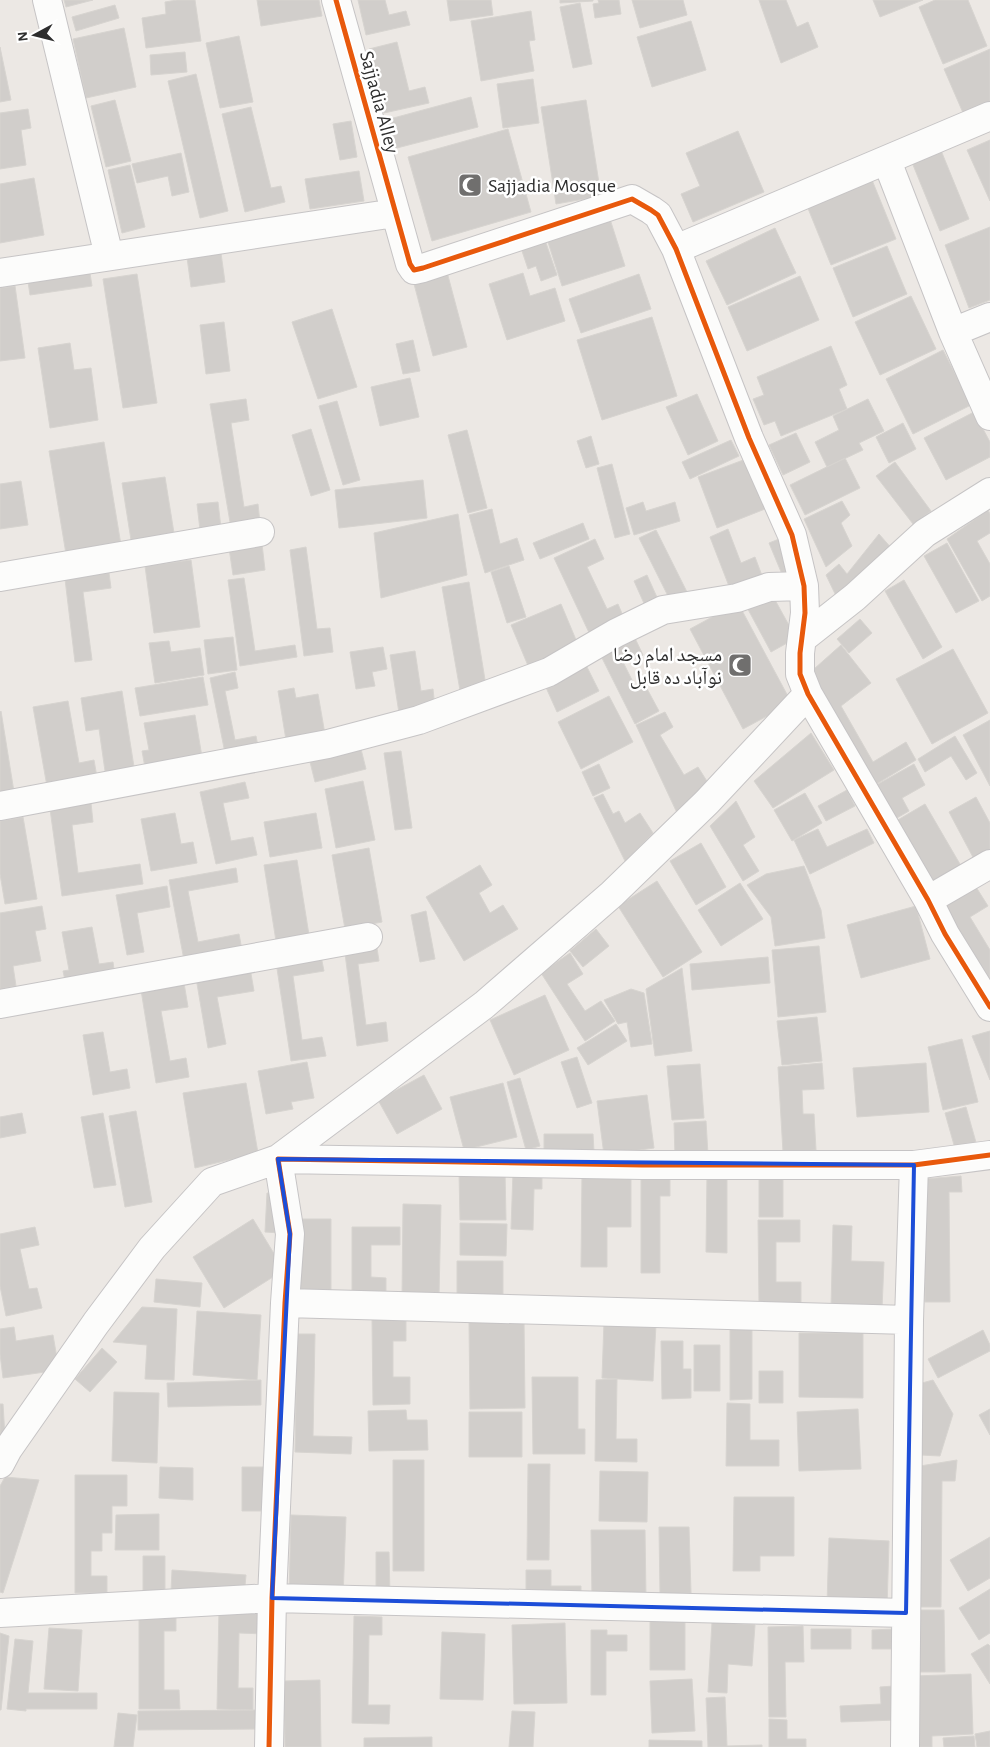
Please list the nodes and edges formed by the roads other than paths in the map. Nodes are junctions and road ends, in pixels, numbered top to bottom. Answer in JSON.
{"nodes":[{"id":1,"x":47,"y":0,"type":"edge"},
{"id":2,"x":336,"y":0,"type":"edge"},
{"id":3,"x":990,"y":116,"type":"edge"},
{"id":4,"x":887,"y":161,"type":"junction"},
{"id":5,"x":395,"y":213,"type":"junction"},
{"id":6,"x":676,"y":249,"type":"junction"},
{"id":7,"x":109,"y":256,"type":"junction"},
{"id":8,"x":0,"y":273,"type":"edge"},
{"id":9,"x":990,"y":316,"type":"edge"},
{"id":10,"x":954,"y":332,"type":"junction"},
{"id":11,"x":990,"y":416,"type":"edge"},
{"id":12,"x":990,"y":492,"type":"edge"},
{"id":13,"x":260,"y":532,"type":"dead end"},
{"id":14,"x":0,"y":577,"type":"edge"},
{"id":15,"x":804,"y":586,"type":"junction"},
{"id":16,"x":803,"y":638,"type":"junction"},
{"id":17,"x":808,"y":694,"type":"junction"},
{"id":18,"x":0,"y":806,"type":"edge"},
{"id":19,"x":990,"y":864,"type":"edge"},
{"id":20,"x":928,"y":900,"type":"junction"},
{"id":21,"x":368,"y":937,"type":"dead end"},
{"id":22,"x":0,"y":1004,"type":"edge"},
{"id":23,"x":990,"y":1007,"type":"edge"},
{"id":24,"x":990,"y":1155,"type":"edge"},
{"id":25,"x":278,"y":1159,"type":"junction"},
{"id":26,"x":914,"y":1165,"type":"junction"},
{"id":27,"x":285,"y":1303,"type":"junction"},
{"id":28,"x":908,"y":1320,"type":"junction"},
{"id":29,"x":0,"y":1464,"type":"edge"},
{"id":30,"x":272,"y":1598,"type":"junction"},
{"id":31,"x":0,"y":1613,"type":"edge"},
{"id":32,"x":906,"y":1614,"type":"junction"},
{"id":33,"x":269,"y":1747,"type":"edge"},
{"id":34,"x":905,"y":1747,"type":"edge"}],
"edges":[{"from":1,"to":7,"type":"street"},
{"from":2,"to":5,"type":"street","name":"Sajjadia Alley"},
{"from":3,"to":4,"type":"street"},
{"from":4,"to":6,"type":"street"},
{"from":4,"to":10,"type":"street"},
{"from":5,"to":6,"type":"street","name":"Sajjadia Alley"},
{"from":5,"to":7,"type":"street"},
{"from":6,"to":15,"type":"street"},
{"from":7,"to":8,"type":"street"},
{"from":9,"to":10,"type":"street"},
{"from":10,"to":11,"type":"street"},
{"from":12,"to":16,"type":"street"},
{"from":13,"to":14,"type":"street"},
{"from":15,"to":16,"type":"street"},
{"from":15,"to":18,"type":"street"},
{"from":16,"to":17,"type":"street"},
{"from":17,"to":20,"type":"street"},
{"from":17,"to":25,"type":"street"},
{"from":19,"to":20,"type":"street"},
{"from":20,"to":23,"type":"street"},
{"from":21,"to":22,"type":"street"},
{"from":24,"to":26,"type":"street"},
{"from":25,"to":26,"type":"street"},
{"from":25,"to":27,"type":"street"},
{"from":25,"to":29,"type":"street"},
{"from":26,"to":28,"type":"street"},
{"from":27,"to":28,"type":"street"},
{"from":27,"to":30,"type":"street"},
{"from":28,"to":32,"type":"street"},
{"from":30,"to":31,"type":"street"},
{"from":30,"to":32,"type":"street"},
{"from":30,"to":33,"type":"street"},
{"from":32,"to":34,"type":"street"}]}
